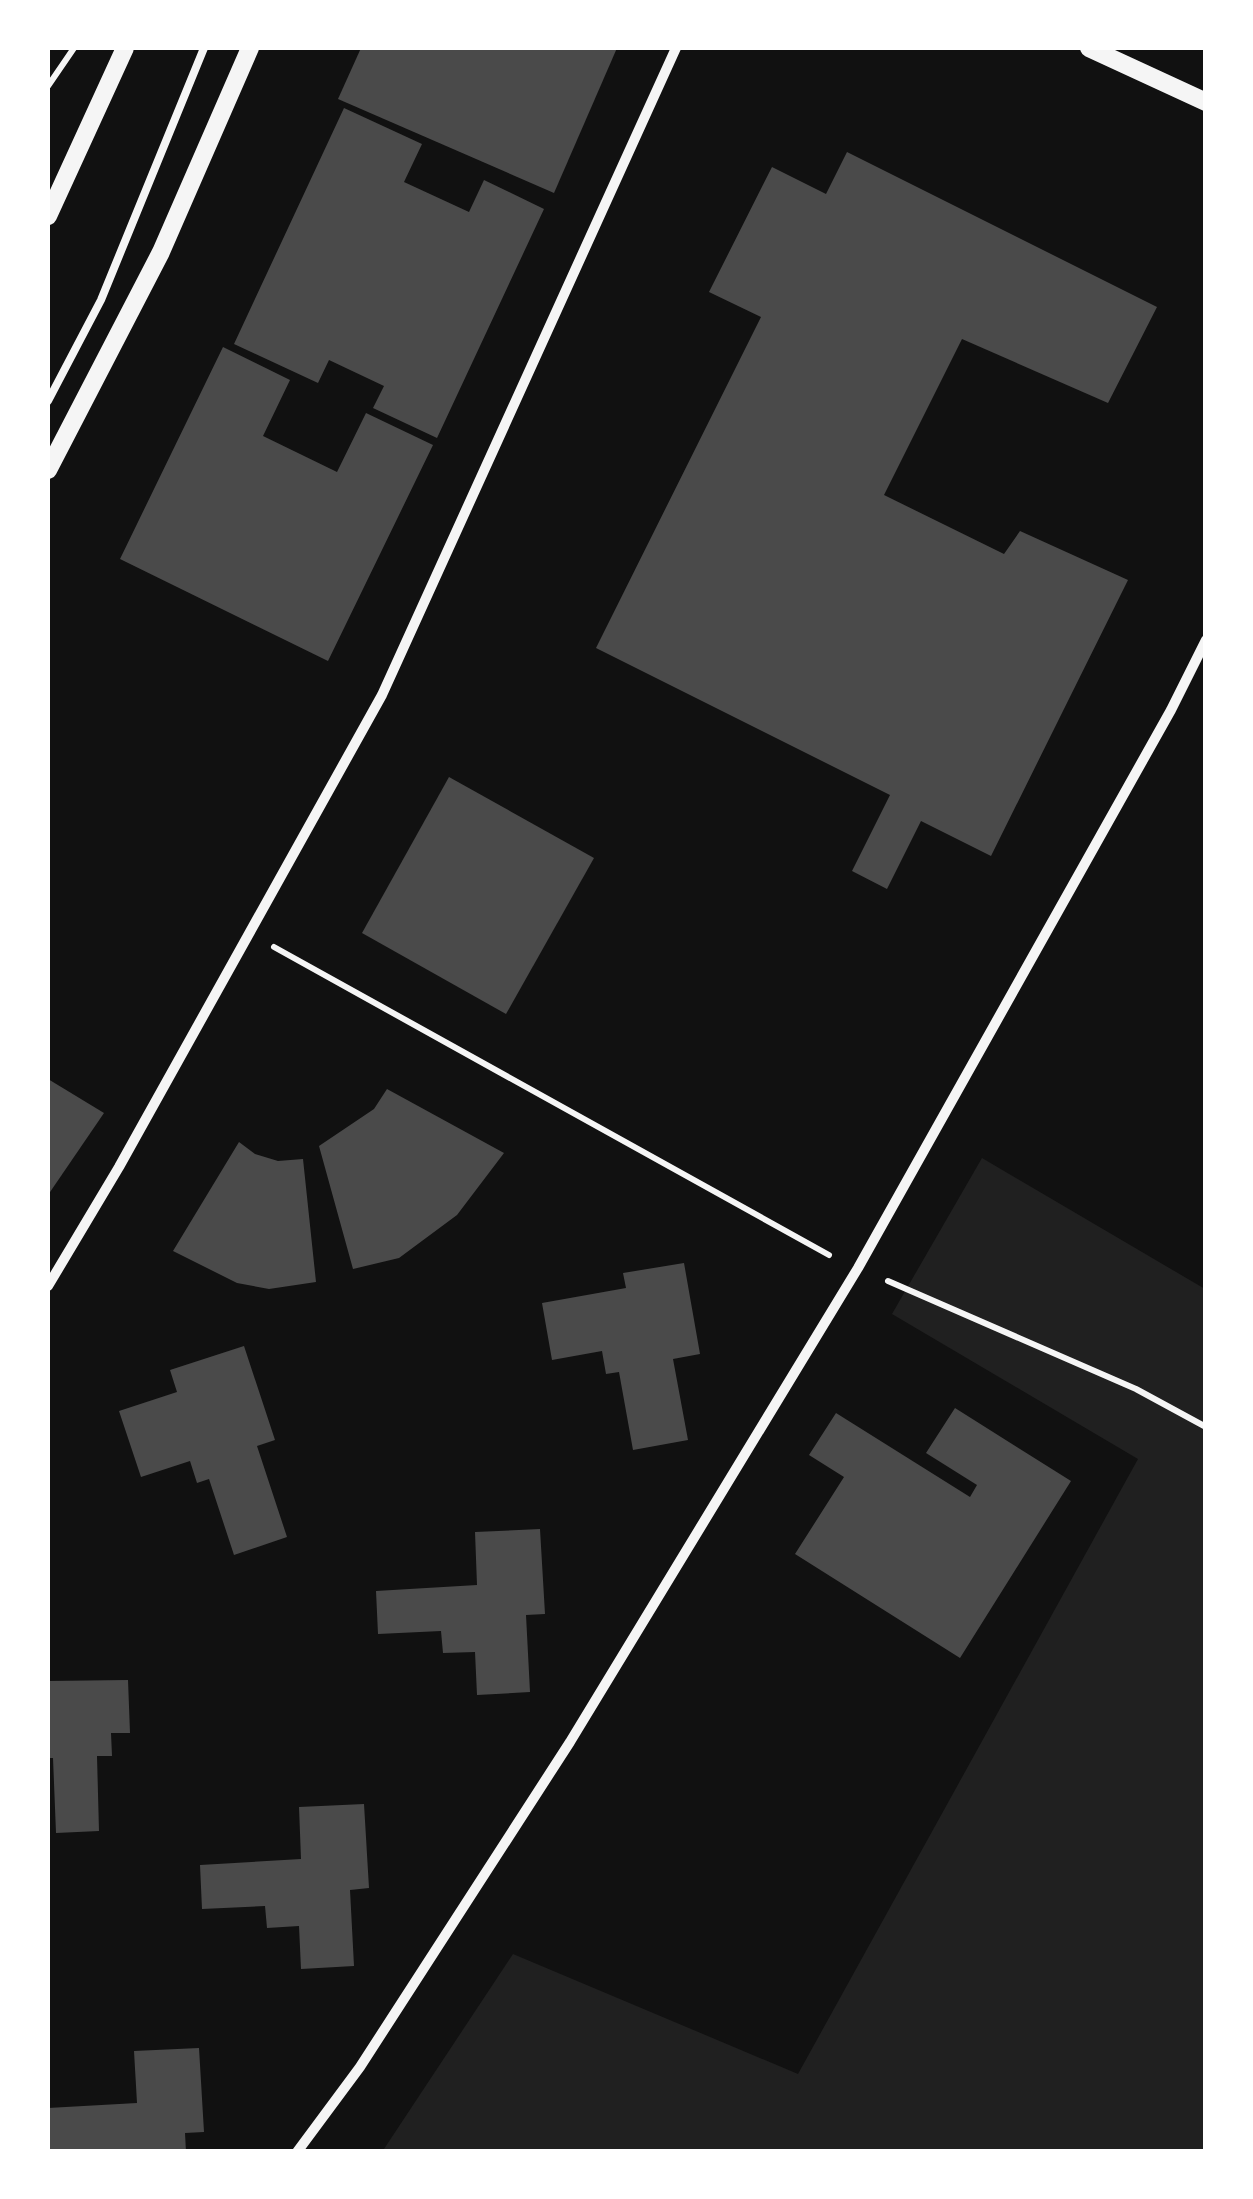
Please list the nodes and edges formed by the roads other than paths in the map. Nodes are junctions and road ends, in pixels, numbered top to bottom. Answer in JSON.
{"nodes":[{"id":1,"x":126,"y":48,"type":"edge"},
{"id":2,"x":204,"y":48,"type":"edge"},
{"id":3,"x":250,"y":48,"type":"edge"},
{"id":4,"x":676,"y":48,"type":"edge"},
{"id":5,"x":1089,"y":48,"type":"edge"},
{"id":6,"x":1206,"y":102,"type":"edge"},
{"id":7,"x":48,"y":216,"type":"edge"},
{"id":8,"x":48,"y":401,"type":"edge"},
{"id":9,"x":48,"y":470,"type":"edge"},
{"id":10,"x":1206,"y":640,"type":"edge"},
{"id":11,"x":48,"y":1286,"type":"edge"},
{"id":12,"x":296,"y":2152,"type":"edge"}],
"edges":[{"from":1,"to":7,"type":"street"},
{"from":2,"to":8,"type":"lane"},
{"from":3,"to":9,"type":"street"},
{"from":4,"to":11,"type":"street"},
{"from":5,"to":6,"type":"street"},
{"from":10,"to":12,"type":"street"}]}
